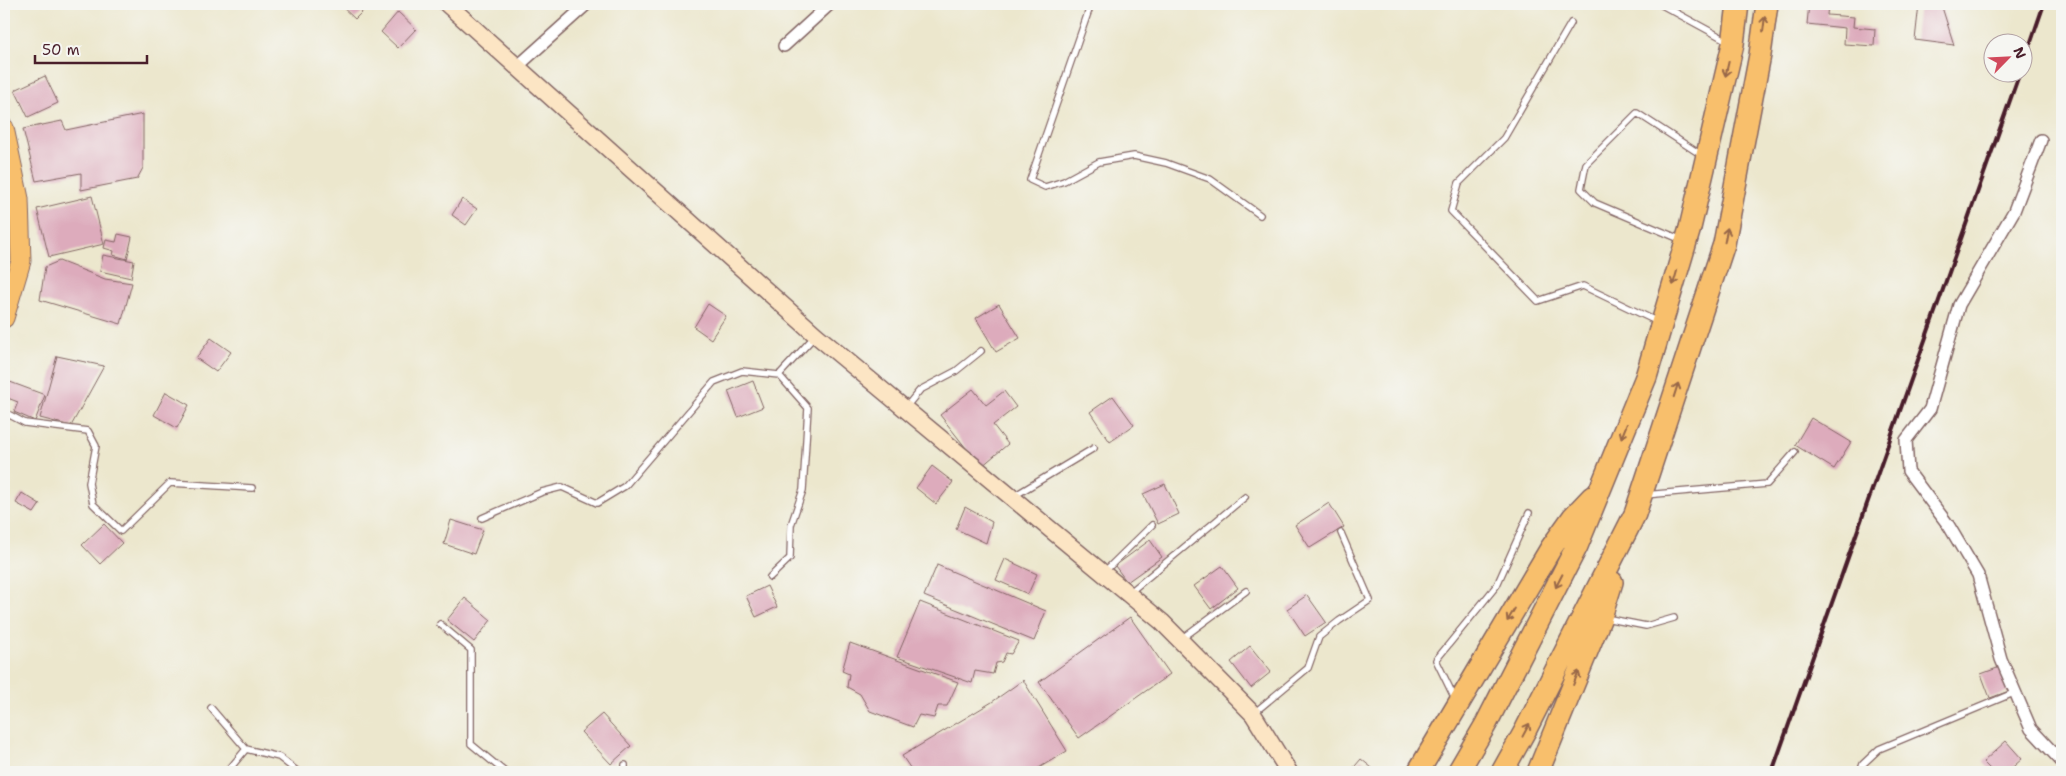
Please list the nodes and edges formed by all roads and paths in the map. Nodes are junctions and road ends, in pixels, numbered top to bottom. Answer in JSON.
{"nodes":[{"id":1,"x":447,"y":4,"type":"edge"},
{"id":2,"x":587,"y":4,"type":"edge"},
{"id":3,"x":830,"y":4,"type":"edge"},
{"id":4,"x":1091,"y":4,"type":"edge"},
{"id":5,"x":1660,"y":4,"type":"edge"},
{"id":6,"x":1738,"y":4,"type":"edge"},
{"id":7,"x":1767,"y":4,"type":"edge"},
{"id":8,"x":1571,"y":23,"type":"dead end"},
{"id":9,"x":1733,"y":44,"type":"junction"},
{"id":10,"x":784,"y":46,"type":"dead end"},
{"id":11,"x":518,"y":66,"type":"junction"},
{"id":12,"x":4,"y":128,"type":"edge"},
{"id":13,"x":2041,"y":140,"type":"dead end"},
{"id":14,"x":1706,"y":158,"type":"junction"},
{"id":15,"x":1260,"y":215,"type":"dead end"},
{"id":16,"x":1686,"y":242,"type":"junction"},
{"id":17,"x":4,"y":318,"type":"edge"},
{"id":18,"x":1662,"y":324,"type":"junction"},
{"id":19,"x":816,"y":335,"type":"junction"},
{"id":20,"x":982,"y":351,"type":"dead end"},
{"id":21,"x":778,"y":375,"type":"junction"},
{"id":22,"x":905,"y":409,"type":"junction"},
{"id":23,"x":4,"y":412,"type":"edge"},
{"id":24,"x":1094,"y":448,"type":"dead end"},
{"id":25,"x":1795,"y":452,"type":"dead end"},
{"id":26,"x":252,"y":488,"type":"dead end"},
{"id":27,"x":1600,"y":490,"type":"junction"},
{"id":28,"x":1245,"y":497,"type":"dead end"},
{"id":29,"x":1012,"y":498,"type":"junction"},
{"id":30,"x":1637,"y":505,"type":"junction"},
{"id":31,"x":1529,"y":513,"type":"dead end"},
{"id":32,"x":482,"y":518,"type":"dead end"},
{"id":33,"x":1152,"y":525,"type":"dead end"},
{"id":34,"x":1341,"y":533,"type":"dead end"},
{"id":35,"x":1103,"y":572,"type":"junction"},
{"id":36,"x":770,"y":577,"type":"dead end"},
{"id":37,"x":1246,"y":591,"type":"dead end"},
{"id":38,"x":1128,"y":593,"type":"junction"},
{"id":39,"x":1601,"y":617,"type":"junction"},
{"id":40,"x":1674,"y":618,"type":"dead end"},
{"id":41,"x":440,"y":624,"type":"dead end"},
{"id":42,"x":1180,"y":640,"type":"junction"},
{"id":43,"x":2016,"y":692,"type":"junction"},
{"id":44,"x":1457,"y":704,"type":"junction"},
{"id":45,"x":211,"y":708,"type":"dead end"},
{"id":46,"x":1252,"y":714,"type":"junction"},
{"id":47,"x":246,"y":749,"type":"junction"},
{"id":48,"x":2062,"y":762,"type":"edge"},
{"id":49,"x":625,"y":765,"type":"dead end"},
{"id":50,"x":227,"y":772,"type":"edge"},
{"id":51,"x":298,"y":772,"type":"edge"},
{"id":52,"x":505,"y":772,"type":"edge"},
{"id":53,"x":625,"y":772,"type":"edge"},
{"id":54,"x":1289,"y":772,"type":"edge"},
{"id":55,"x":1418,"y":772,"type":"edge"},
{"id":56,"x":1458,"y":772,"type":"edge"},
{"id":57,"x":1502,"y":772,"type":"edge"},
{"id":58,"x":1538,"y":772,"type":"edge"},
{"id":59,"x":1860,"y":772,"type":"edge"}],
"edges":[{"from":1,"to":11,"type":"street"},
{"from":2,"to":11,"type":"street"},
{"from":3,"to":10,"type":"street"},
{"from":4,"to":15,"type":"lane"},
{"from":5,"to":9,"type":"lane"},
{"from":6,"to":9,"type":"highway"},
{"from":30,"to":7,"type":"highway","one_way":true},
{"from":8,"to":18,"type":"lane"},
{"from":9,"to":14,"type":"highway","one_way":true},
{"from":11,"to":19,"type":"street"},
{"from":12,"to":17,"type":"main road"},
{"from":13,"to":43,"type":"street"},
{"from":14,"to":16,"type":"highway"},
{"from":14,"to":16,"type":"lane"},
{"from":16,"to":18,"type":"highway","one_way":true},
{"from":18,"to":27,"type":"highway","one_way":true},
{"from":19,"to":21,"type":"lane"},
{"from":19,"to":22,"type":"street"},
{"from":20,"to":22,"type":"lane"},
{"from":21,"to":32,"type":"lane"},
{"from":21,"to":36,"type":"lane"},
{"from":22,"to":29,"type":"street"},
{"from":23,"to":26,"type":"lane"},
{"from":24,"to":29,"type":"lane"},
{"from":25,"to":30,"type":"lane"},
{"from":27,"to":44,"type":"highway","one_way":true},
{"from":27,"to":56,"type":"highway","one_way":true},
{"from":28,"to":38,"type":"lane"},
{"from":29,"to":35,"type":"street"},
{"from":30,"to":39,"type":"highway"},
{"from":57,"to":30,"type":"highway","one_way":true},
{"from":31,"to":44,"type":"lane"},
{"from":33,"to":35,"type":"lane"},
{"from":34,"to":46,"type":"lane"},
{"from":35,"to":38,"type":"street"},
{"from":37,"to":42,"type":"lane"},
{"from":38,"to":42,"type":"street"},
{"from":39,"to":40,"type":"lane"},
{"from":58,"to":39,"type":"highway","one_way":true},
{"from":41,"to":52,"type":"lane"},
{"from":42,"to":46,"type":"street"},
{"from":43,"to":48,"type":"street"},
{"from":43,"to":59,"type":"lane"},
{"from":44,"to":55,"type":"highway"},
{"from":45,"to":47,"type":"lane"},
{"from":46,"to":54,"type":"street"},
{"from":47,"to":50,"type":"lane"},
{"from":47,"to":51,"type":"lane"},
{"from":49,"to":53,"type":"lane"}]}
